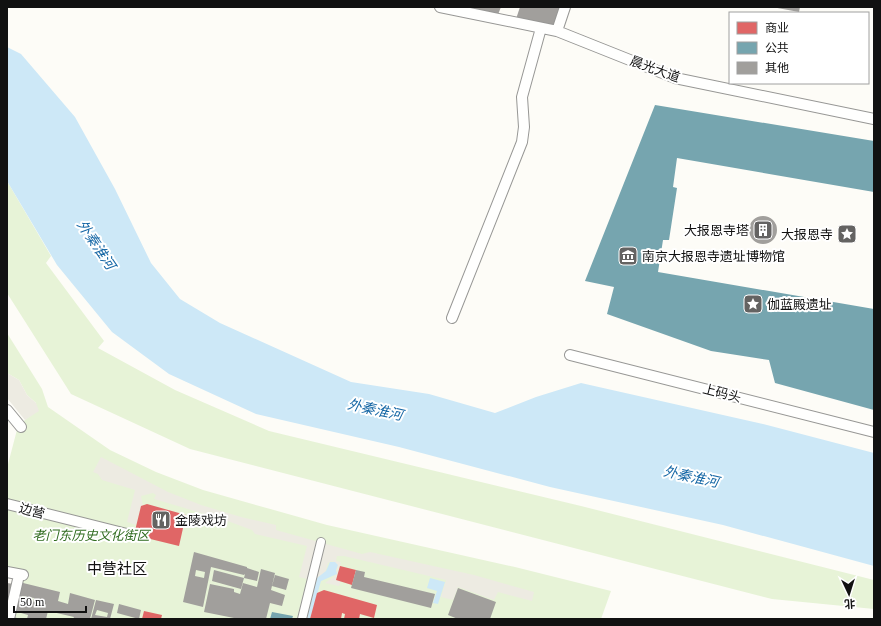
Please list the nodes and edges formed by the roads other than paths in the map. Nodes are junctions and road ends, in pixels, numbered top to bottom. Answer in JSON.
{"nodes":[{"id":1,"x":440,"y":7,"type":"edge"},
{"id":2,"x":566,"y":7,"type":"edge"},
{"id":3,"x":541,"y":28,"type":"junction"},
{"id":4,"x":557,"y":31,"type":"junction"},
{"id":5,"x":874,"y":119,"type":"edge"},
{"id":6,"x":452,"y":318,"type":"dead end"},
{"id":7,"x":570,"y":354,"type":"dead end"},
{"id":8,"x":7,"y":410,"type":"edge"},
{"id":9,"x":21,"y":427,"type":"dead end"},
{"id":10,"x":874,"y":432,"type":"edge"},
{"id":11,"x":7,"y":504,"type":"edge"},
{"id":12,"x":127,"y":534,"type":"dead end"},
{"id":13,"x":320,"y":542,"type":"dead end"},
{"id":14,"x":7,"y":572,"type":"edge"},
{"id":15,"x":9,"y":619,"type":"edge"},
{"id":16,"x":302,"y":619,"type":"edge"}],
"edges":[{"from":1,"to":3,"type":"street","name":"晨光大道"},
{"from":2,"to":4,"type":"street"},
{"from":3,"to":4,"type":"street","name":"晨光大道"},
{"from":3,"to":6,"type":"street"},
{"from":4,"to":5,"type":"street","name":"晨光大道"},
{"from":7,"to":10,"type":"street","name":"上码头"},
{"from":8,"to":9,"type":"street"},
{"from":11,"to":12,"type":"street","name":"边营"},
{"from":13,"to":16,"type":"street"},
{"from":14,"to":15,"type":"street"}]}
